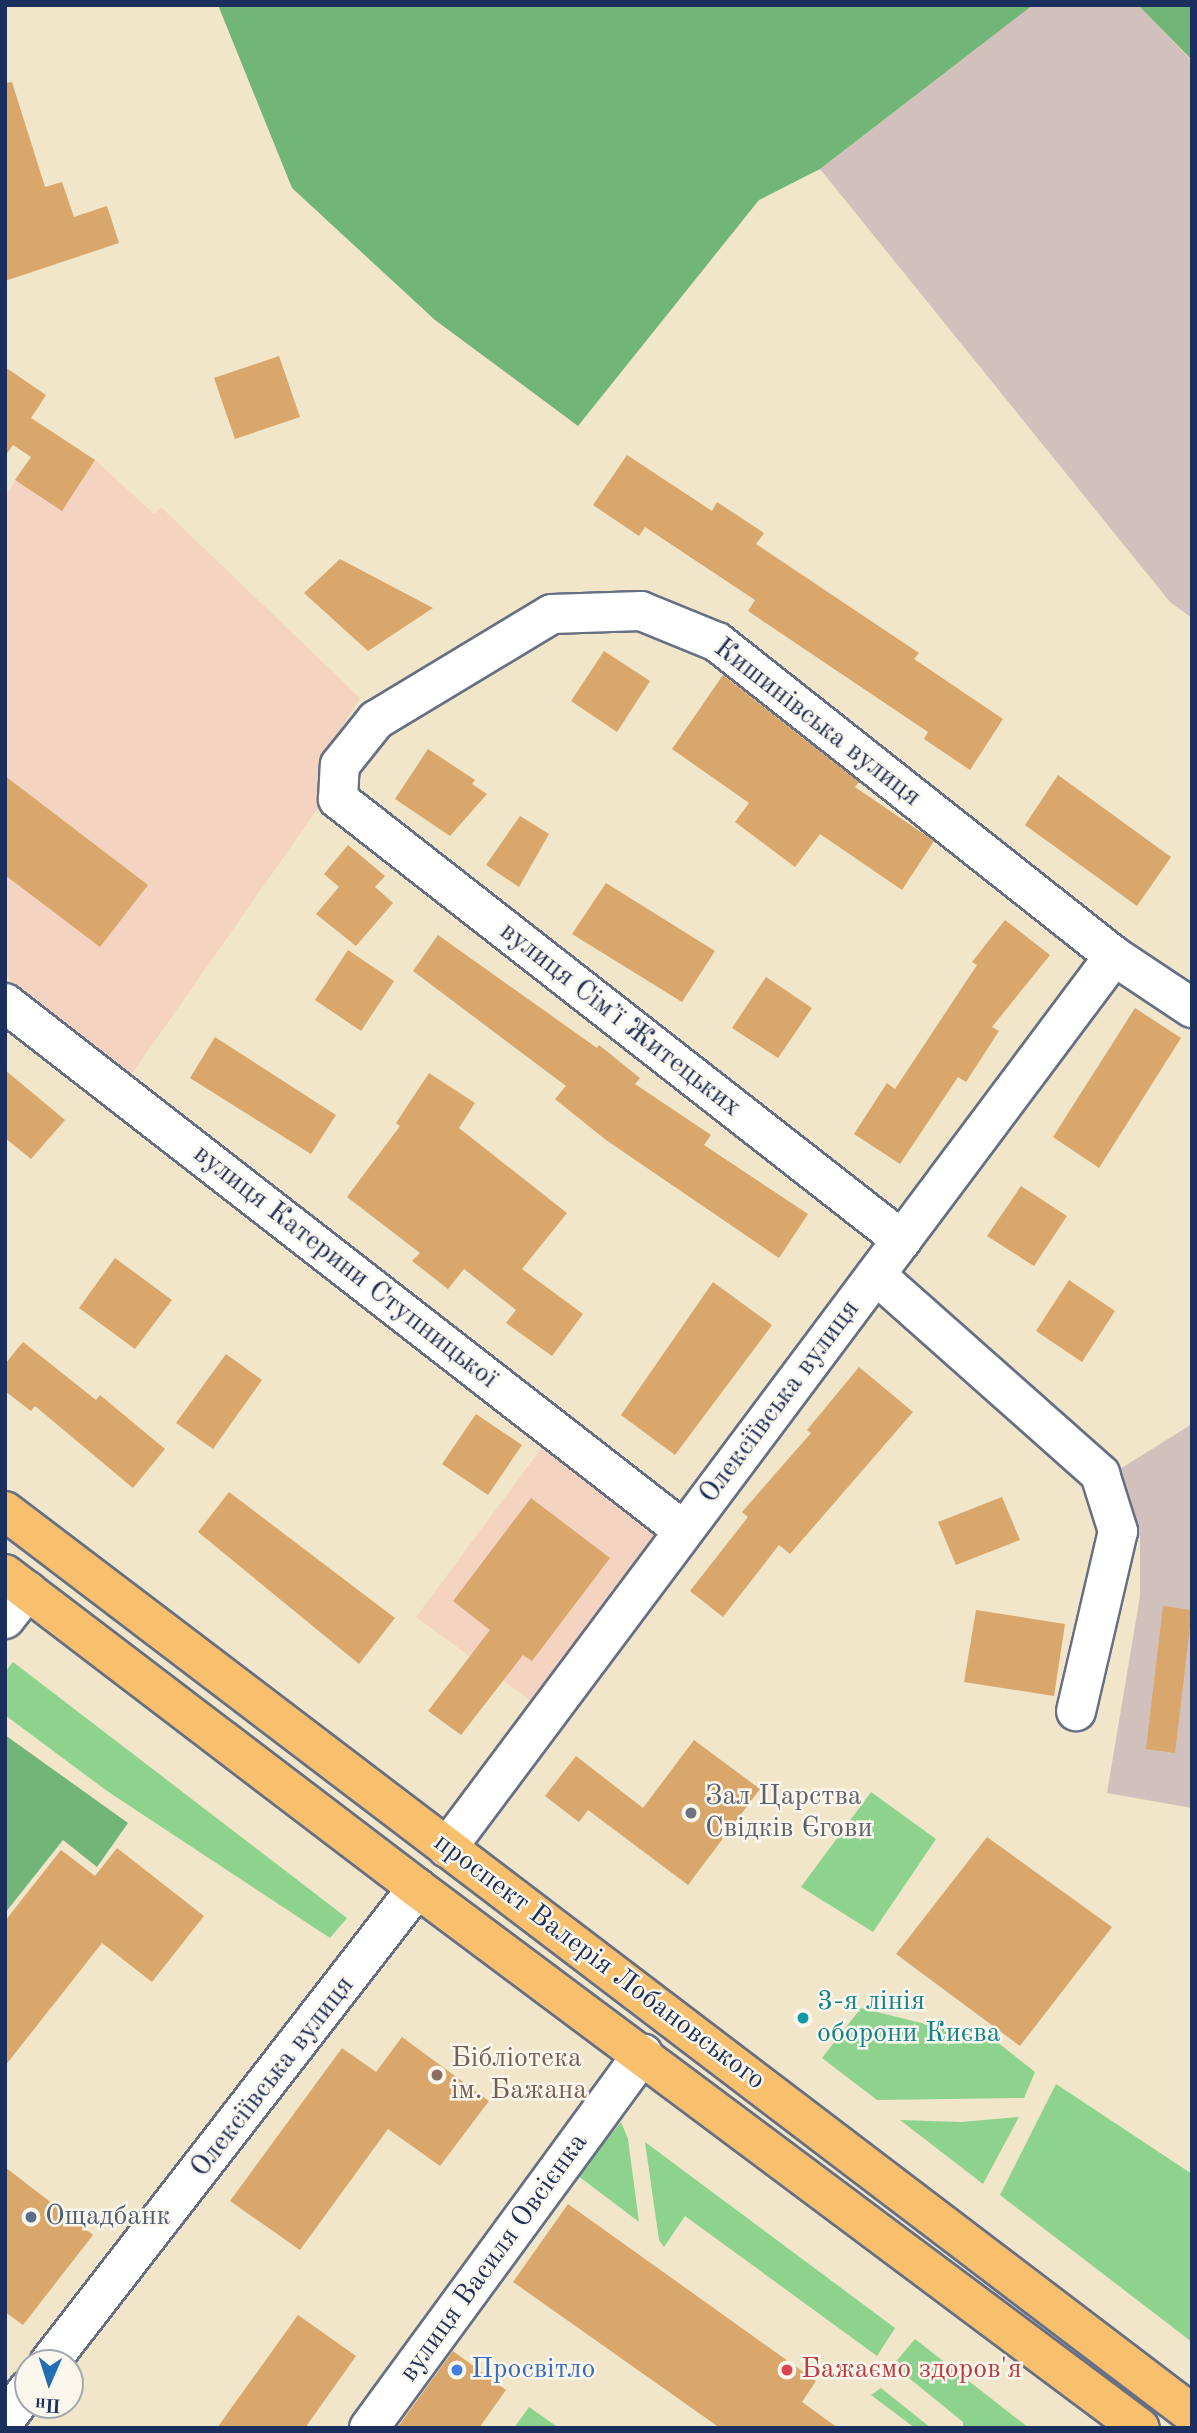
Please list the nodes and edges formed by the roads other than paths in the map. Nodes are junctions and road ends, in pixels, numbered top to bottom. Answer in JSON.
{"nodes":[{"id":1,"x":338,"y":799,"type":"joint"},
{"id":2,"x":1114,"y":956,"type":"junction"},
{"id":3,"x":5,"y":1003,"type":"edge"},
{"id":4,"x":1192,"y":1008,"type":"edge"},
{"id":5,"x":902,"y":1240,"type":"junction"},
{"id":6,"x":876,"y":1275,"type":"junction"},
{"id":7,"x":5,"y":1511,"type":"edge"},
{"id":8,"x":684,"y":1531,"type":"junction"},
{"id":9,"x":12,"y":1595,"type":"edge"},
{"id":10,"x":1076,"y":1711,"type":"dead end"},
{"id":11,"x":447,"y":1848,"type":"junction"},
{"id":12,"x":416,"y":1888,"type":"junction"},
{"id":13,"x":643,"y":2054,"type":"junction"},
{"id":14,"x":60,"y":2349,"type":"edge"},
{"id":15,"x":1192,"y":2414,"type":"edge"},
{"id":16,"x":1116,"y":2421,"type":"edge"},
{"id":17,"x":369,"y":2428,"type":"edge"}],
"edges":[{"from":1,"to":2,"type":"street","name":"Кишинівська вулиця"},
{"from":1,"to":5,"type":"street","name":"вулиця Сімʼї Житецьких"},
{"from":2,"to":4,"type":"street","name":"Кишинівська вулиця"},
{"from":2,"to":5,"type":"street","name":"Олексіївська вулиця"},
{"from":3,"to":8,"type":"street","name":"вулиця Катерини Ступницької"},
{"from":5,"to":6,"type":"street","name":"Олексіївська вулиця"},
{"from":6,"to":8,"type":"street","name":"Олексіївська вулиця"},
{"from":6,"to":10,"type":"street"},
{"from":7,"to":11,"type":"main road","name":"проспект Валерія Лобановського"},
{"from":8,"to":11,"type":"street","name":"Олексіївська вулиця"},
{"from":9,"to":12,"type":"main road","name":"проспект Валерія Лобановського"},
{"from":11,"to":15,"type":"main road","name":"проспект Валерія Лобановського"},
{"from":12,"to":13,"type":"main road","name":"проспект Валерія Лобановського"},
{"from":12,"to":14,"type":"street","name":"Олексіївська вулиця"},
{"from":13,"to":16,"type":"main road","name":"проспект Валерія Лобановського"},
{"from":13,"to":17,"type":"street","name":"вулиця Василя Овсієнка"}]}
